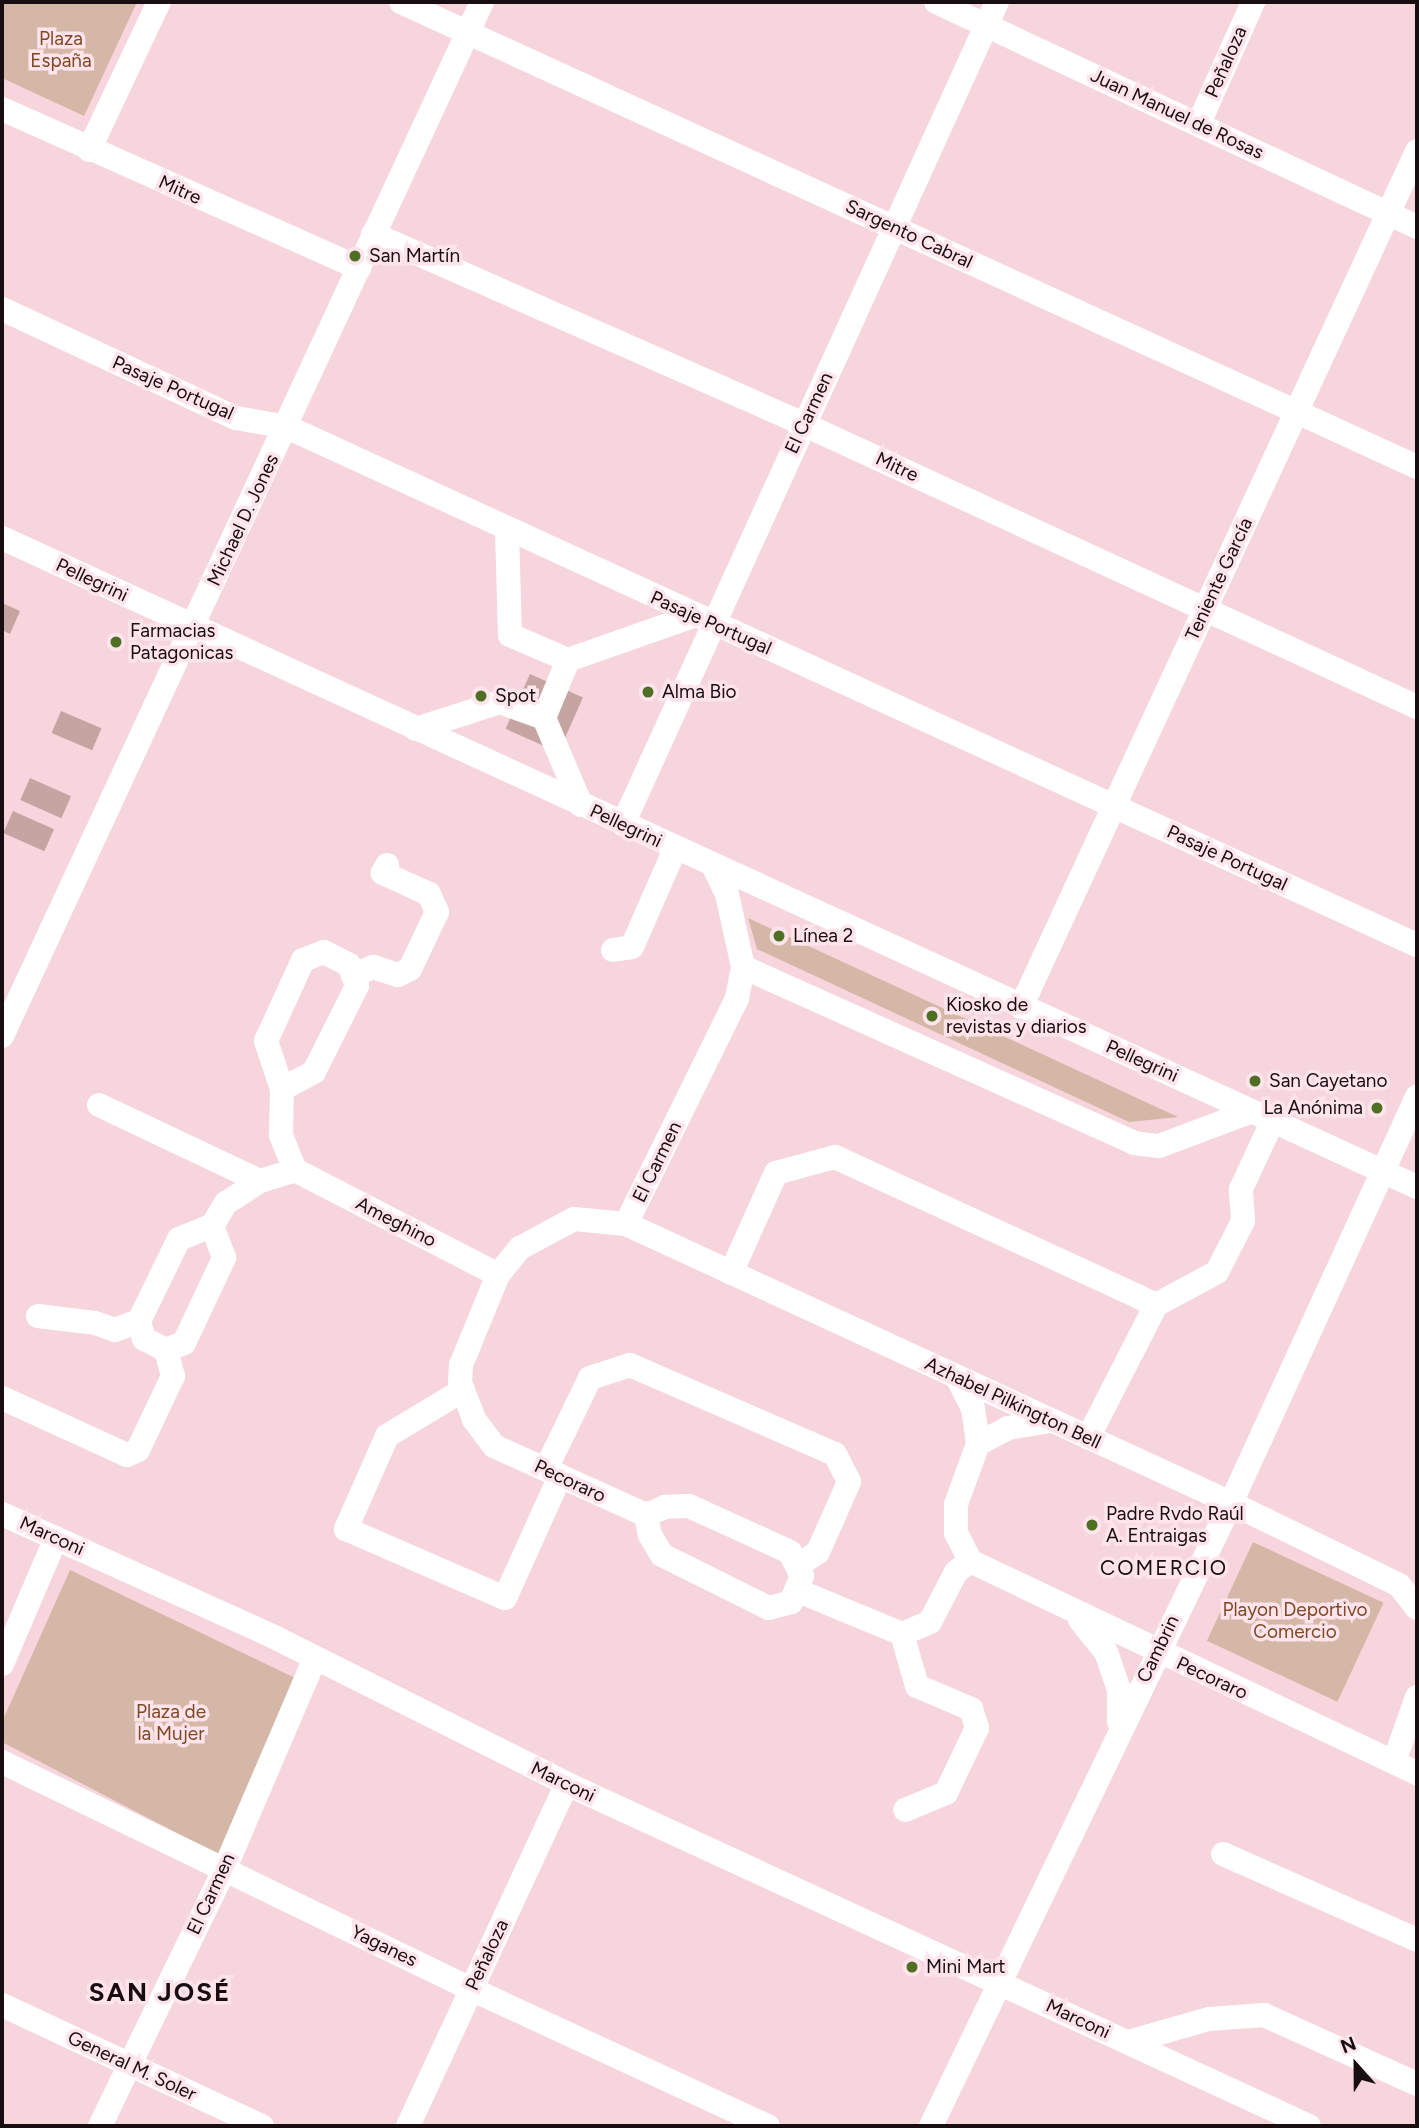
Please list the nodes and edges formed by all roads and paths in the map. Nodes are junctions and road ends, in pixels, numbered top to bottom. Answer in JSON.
{"nodes":[{"id":1,"x":159,"y":2,"type":"edge"},
{"id":2,"x":401,"y":2,"type":"edge"},
{"id":3,"x":482,"y":2,"type":"edge"},
{"id":4,"x":936,"y":2,"type":"edge"},
{"id":5,"x":997,"y":2,"type":"edge"},
{"id":6,"x":1253,"y":2,"type":"edge"},
{"id":7,"x":986,"y":25,"type":"junction"},
{"id":8,"x":468,"y":33,"type":"junction"},
{"id":9,"x":2,"y":109,"type":"edge"},
{"id":10,"x":1199,"y":123,"type":"junction"},
{"id":11,"x":89,"y":150,"type":"junction"},
{"id":12,"x":1417,"y":151,"type":"edge"},
{"id":13,"x":1388,"y":214,"type":"junction"},
{"id":14,"x":895,"y":227,"type":"junction"},
{"id":15,"x":1417,"y":227,"type":"edge"},
{"id":16,"x":373,"y":234,"type":"junction"},
{"id":17,"x":359,"y":268,"type":"junction"},
{"id":18,"x":2,"y":309,"type":"edge"},
{"id":19,"x":1297,"y":412,"type":"junction"},
{"id":20,"x":803,"y":424,"type":"junction"},
{"id":21,"x":287,"y":427,"type":"junction"},
{"id":22,"x":1417,"y":467,"type":"edge"},
{"id":23,"x":507,"y":530,"type":"junction"},
{"id":24,"x":2,"y":538,"type":"edge"},
{"id":25,"x":1205,"y":610,"type":"junction"},
{"id":26,"x":703,"y":620,"type":"junction"},
{"id":27,"x":192,"y":627,"type":"junction"},
{"id":28,"x":568,"y":660,"type":"junction"},
{"id":29,"x":1417,"y":706,"type":"edge"},
{"id":30,"x":544,"y":718,"type":"junction"},
{"id":31,"x":416,"y":729,"type":"junction"},
{"id":32,"x":581,"y":805,"type":"junction"},
{"id":33,"x":1114,"y":807,"type":"junction"},
{"id":34,"x":623,"y":824,"type":"junction"},
{"id":35,"x":675,"y":849,"type":"junction"},
{"id":36,"x":387,"y":865,"type":"dead end"},
{"id":37,"x":713,"y":865,"type":"junction"},
{"id":38,"x":1417,"y":945,"type":"edge"},
{"id":39,"x":613,"y":950,"type":"dead end"},
{"id":40,"x":743,"y":967,"type":"junction"},
{"id":41,"x":353,"y":975,"type":"junction"},
{"id":42,"x":1021,"y":1007,"type":"junction"},
{"id":43,"x":2,"y":1037,"type":"edge"},
{"id":44,"x":282,"y":1089,"type":"junction"},
{"id":45,"x":1417,"y":1097,"type":"edge"},
{"id":46,"x":99,"y":1105,"type":"dead end"},
{"id":47,"x":1263,"y":1116,"type":"junction"},
{"id":48,"x":295,"y":1170,"type":"junction"},
{"id":49,"x":1384,"y":1171,"type":"junction"},
{"id":50,"x":260,"y":1181,"type":"junction"},
{"id":51,"x":1417,"y":1186,"type":"edge"},
{"id":52,"x":626,"y":1224,"type":"junction"},
{"id":53,"x":212,"y":1226,"type":"junction"},
{"id":54,"x":730,"y":1272,"type":"junction"},
{"id":55,"x":498,"y":1275,"type":"junction"},
{"id":56,"x":1156,"y":1305,"type":"junction"},
{"id":57,"x":38,"y":1316,"type":"dead end"},
{"id":58,"x":139,"y":1321,"type":"junction"},
{"id":59,"x":166,"y":1350,"type":"junction"},
{"id":60,"x":957,"y":1377,"type":"junction"},
{"id":61,"x":463,"y":1390,"type":"junction"},
{"id":62,"x":2,"y":1398,"type":"edge"},
{"id":63,"x":1050,"y":1420,"type":"junction"},
{"id":64,"x":1088,"y":1438,"type":"junction"},
{"id":65,"x":978,"y":1444,"type":"junction"},
{"id":66,"x":494,"y":1446,"type":"joint"},
{"id":67,"x":553,"y":1473,"type":"junction"},
{"id":68,"x":1230,"y":1503,"type":"junction"},
{"id":69,"x":2,"y":1514,"type":"edge"},
{"id":70,"x":646,"y":1515,"type":"junction"},
{"id":71,"x":56,"y":1538,"type":"junction"},
{"id":72,"x":970,"y":1562,"type":"junction"},
{"id":73,"x":797,"y":1578,"type":"junction"},
{"id":74,"x":1408,"y":1583,"type":"edge"},
{"id":75,"x":1417,"y":1608,"type":"edge"},
{"id":76,"x":1072,"y":1612,"type":"junction"},
{"id":77,"x":902,"y":1634,"type":"junction"},
{"id":78,"x":1156,"y":1652,"type":"junction"},
{"id":79,"x":315,"y":1658,"type":"junction"},
{"id":80,"x":2,"y":1664,"type":"edge"},
{"id":81,"x":1417,"y":1697,"type":"edge"},
{"id":82,"x":1118,"y":1734,"type":"junction"},
{"id":83,"x":2,"y":1762,"type":"edge"},
{"id":84,"x":1394,"y":1762,"type":"junction"},
{"id":85,"x":1417,"y":1773,"type":"edge"},
{"id":86,"x":567,"y":1784,"type":"junction"},
{"id":87,"x":905,"y":1810,"type":"dead end"},
{"id":88,"x":1223,"y":1854,"type":"dead end"},
{"id":89,"x":225,"y":1868,"type":"junction"},
{"id":90,"x":1417,"y":1940,"type":"edge"},
{"id":91,"x":998,"y":1983,"type":"junction"},
{"id":92,"x":471,"y":1989,"type":"junction"},
{"id":93,"x":2,"y":2005,"type":"edge"},
{"id":94,"x":1128,"y":2042,"type":"junction"},
{"id":95,"x":129,"y":2065,"type":"junction"},
{"id":96,"x":1417,"y":2084,"type":"edge"},
{"id":97,"x":100,"y":2126,"type":"edge"},
{"id":98,"x":262,"y":2126,"type":"edge"},
{"id":99,"x":408,"y":2126,"type":"edge"},
{"id":100,"x":768,"y":2126,"type":"edge"},
{"id":101,"x":931,"y":2126,"type":"edge"},
{"id":102,"x":1309,"y":2126,"type":"edge"}],
"edges":[{"from":1,"to":11,"type":"street"},
{"from":2,"to":8,"type":"street","name":"Sargento Cabral"},
{"from":3,"to":8,"type":"street","name":"Michael D. Jones"},
{"from":4,"to":7,"type":"street","name":"Juan Manuel de Rosas"},
{"from":5,"to":7,"type":"street","name":"El Carmen"},
{"from":6,"to":10,"type":"street","name":"Peñaloza"},
{"from":7,"to":10,"type":"street","name":"Juan Manuel de Rosas"},
{"from":7,"to":14,"type":"street","name":"El Carmen"},
{"from":8,"to":14,"type":"street","name":"Sargento Cabral"},
{"from":8,"to":16,"type":"street","name":"Michael D. Jones"},
{"from":9,"to":11,"type":"street","name":"Mitre"},
{"from":10,"to":13,"type":"street","name":"Juan Manuel de Rosas"},
{"from":11,"to":17,"type":"street","name":"Mitre"},
{"from":12,"to":13,"type":"street","name":"Teniente García"},
{"from":13,"to":15,"type":"street","name":"Juan Manuel de Rosas"},
{"from":13,"to":19,"type":"street","name":"Teniente García"},
{"from":14,"to":19,"type":"street","name":"Sargento Cabral"},
{"from":14,"to":20,"type":"street","name":"El Carmen"},
{"from":16,"to":17,"type":"street","name":"Michael D. Jones"},
{"from":16,"to":20,"type":"street","name":"Mitre"},
{"from":17,"to":21,"type":"street","name":"Michael D. Jones"},
{"from":18,"to":21,"type":"street","name":"Pasaje Portugal"},
{"from":19,"to":22,"type":"street","name":"Sargento Cabral"},
{"from":19,"to":25,"type":"street","name":"Teniente García"},
{"from":20,"to":25,"type":"street","name":"Mitre"},
{"from":20,"to":26,"type":"street","name":"El Carmen"},
{"from":21,"to":23,"type":"street","name":"Pasaje Portugal"},
{"from":21,"to":27,"type":"street","name":"Michael D. Jones"},
{"from":23,"to":26,"type":"street","name":"Pasaje Portugal"},
{"from":23,"to":28,"type":"street"},
{"from":24,"to":27,"type":"street","name":"Pellegrini"},
{"from":25,"to":29,"type":"street","name":"Mitre"},
{"from":25,"to":33,"type":"street","name":"Teniente García"},
{"from":26,"to":28,"type":"street"},
{"from":26,"to":33,"type":"street","name":"Pasaje Portugal"},
{"from":26,"to":34,"type":"street","name":"El Carmen"},
{"from":27,"to":31,"type":"street","name":"Pellegrini"},
{"from":27,"to":43,"type":"street","name":"Michael D. Jones"},
{"from":28,"to":30,"type":"street"},
{"from":30,"to":31,"type":"street"},
{"from":30,"to":32,"type":"street"},
{"from":31,"to":32,"type":"street","name":"Pellegrini"},
{"from":32,"to":34,"type":"street","name":"Pellegrini"},
{"from":33,"to":38,"type":"street","name":"Pasaje Portugal"},
{"from":33,"to":42,"type":"street","name":"Teniente García"},
{"from":34,"to":35,"type":"street","name":"Pellegrini"},
{"from":35,"to":37,"type":"street","name":"Pellegrini"},
{"from":35,"to":39,"type":"street"},
{"from":36,"to":41,"type":"street"},
{"from":37,"to":40,"type":"street","name":"El Carmen"},
{"from":37,"to":42,"type":"street","name":"Pellegrini"},
{"from":40,"to":47,"type":"street"},
{"from":40,"to":52,"type":"street","name":"El Carmen"},
{"from":41,"to":44,"type":"street"},
{"from":41,"to":44,"type":"street"},
{"from":42,"to":47,"type":"street","name":"Pellegrini"},
{"from":44,"to":48,"type":"street"},
{"from":45,"to":49,"type":"street","name":"Cambrin"},
{"from":46,"to":50,"type":"street"},
{"from":47,"to":49,"type":"street","name":"Pellegrini"},
{"from":47,"to":56,"type":"street"},
{"from":48,"to":50,"type":"street"},
{"from":48,"to":55,"type":"street","name":"Ameghino"},
{"from":49,"to":51,"type":"street","name":"Pellegrini"},
{"from":49,"to":68,"type":"street","name":"Cambrin"},
{"from":50,"to":53,"type":"street"},
{"from":52,"to":54,"type":"street","name":"Azhabel Pilkington Bell"},
{"from":52,"to":55,"type":"street","name":"El Carmen"},
{"from":53,"to":58,"type":"street"},
{"from":53,"to":59,"type":"street"},
{"from":54,"to":56,"type":"street"},
{"from":54,"to":60,"type":"street","name":"Azhabel Pilkington Bell"},
{"from":55,"to":61,"type":"street","name":"El Carmen"},
{"from":56,"to":64,"type":"street"},
{"from":57,"to":58,"type":"street"},
{"from":58,"to":59,"type":"street"},
{"from":59,"to":62,"type":"street"},
{"from":60,"to":63,"type":"street","name":"Azhabel Pilkington Bell"},
{"from":60,"to":65,"type":"street"},
{"from":61,"to":66,"type":"street","name":"El Carmen"},
{"from":61,"to":67,"type":"street"},
{"from":63,"to":64,"type":"street","name":"Azhabel Pilkington Bell"},
{"from":63,"to":65,"type":"street"},
{"from":64,"to":68,"type":"street","name":"Azhabel Pilkington Bell"},
{"from":65,"to":72,"type":"street"},
{"from":66,"to":67,"type":"street","name":"Pecoraro"},
{"from":67,"to":70,"type":"street","name":"Pecoraro"},
{"from":67,"to":73,"type":"street"},
{"from":68,"to":74,"type":"street","name":"Azhabel Pilkington Bell"},
{"from":68,"to":78,"type":"street","name":"Cambrin"},
{"from":69,"to":71,"type":"street","name":"Marconi"},
{"from":70,"to":73,"type":"street"},
{"from":70,"to":73,"type":"street"},
{"from":71,"to":79,"type":"street","name":"Marconi"},
{"from":71,"to":80,"type":"street"},
{"from":72,"to":76,"type":"street","name":"Pecoraro"},
{"from":72,"to":77,"type":"street"},
{"from":73,"to":77,"type":"street"},
{"from":74,"to":75,"type":"street","name":"Azhabel Pilkington Bell"},
{"from":76,"to":78,"type":"street","name":"Pecoraro"},
{"from":76,"to":82,"type":"street"},
{"from":77,"to":87,"type":"street"},
{"from":78,"to":82,"type":"street","name":"Cambrin"},
{"from":78,"to":84,"type":"street","name":"Pecoraro"},
{"from":79,"to":86,"type":"street","name":"Marconi"},
{"from":79,"to":89,"type":"street","name":"El Carmen"},
{"from":81,"to":84,"type":"street"},
{"from":82,"to":91,"type":"street","name":"Cambrin"},
{"from":83,"to":89,"type":"street","name":"Yaganes"},
{"from":84,"to":85,"type":"street","name":"Pecoraro"},
{"from":86,"to":91,"type":"street","name":"Marconi"},
{"from":86,"to":92,"type":"street","name":"Peñaloza"},
{"from":88,"to":90,"type":"street"},
{"from":89,"to":92,"type":"street","name":"Yaganes"},
{"from":89,"to":95,"type":"street","name":"El Carmen"},
{"from":91,"to":94,"type":"street","name":"Marconi"},
{"from":91,"to":101,"type":"street","name":"Cambrin"},
{"from":92,"to":99,"type":"street","name":"Peñaloza"},
{"from":92,"to":100,"type":"street","name":"Yaganes"},
{"from":93,"to":95,"type":"street","name":"General M. Soler"},
{"from":94,"to":96,"type":"street","name":"Marconi"},
{"from":94,"to":102,"type":"street","name":"Marconi"},
{"from":95,"to":97,"type":"street","name":"El Carmen"},
{"from":95,"to":98,"type":"street","name":"General M. Soler"}]}
